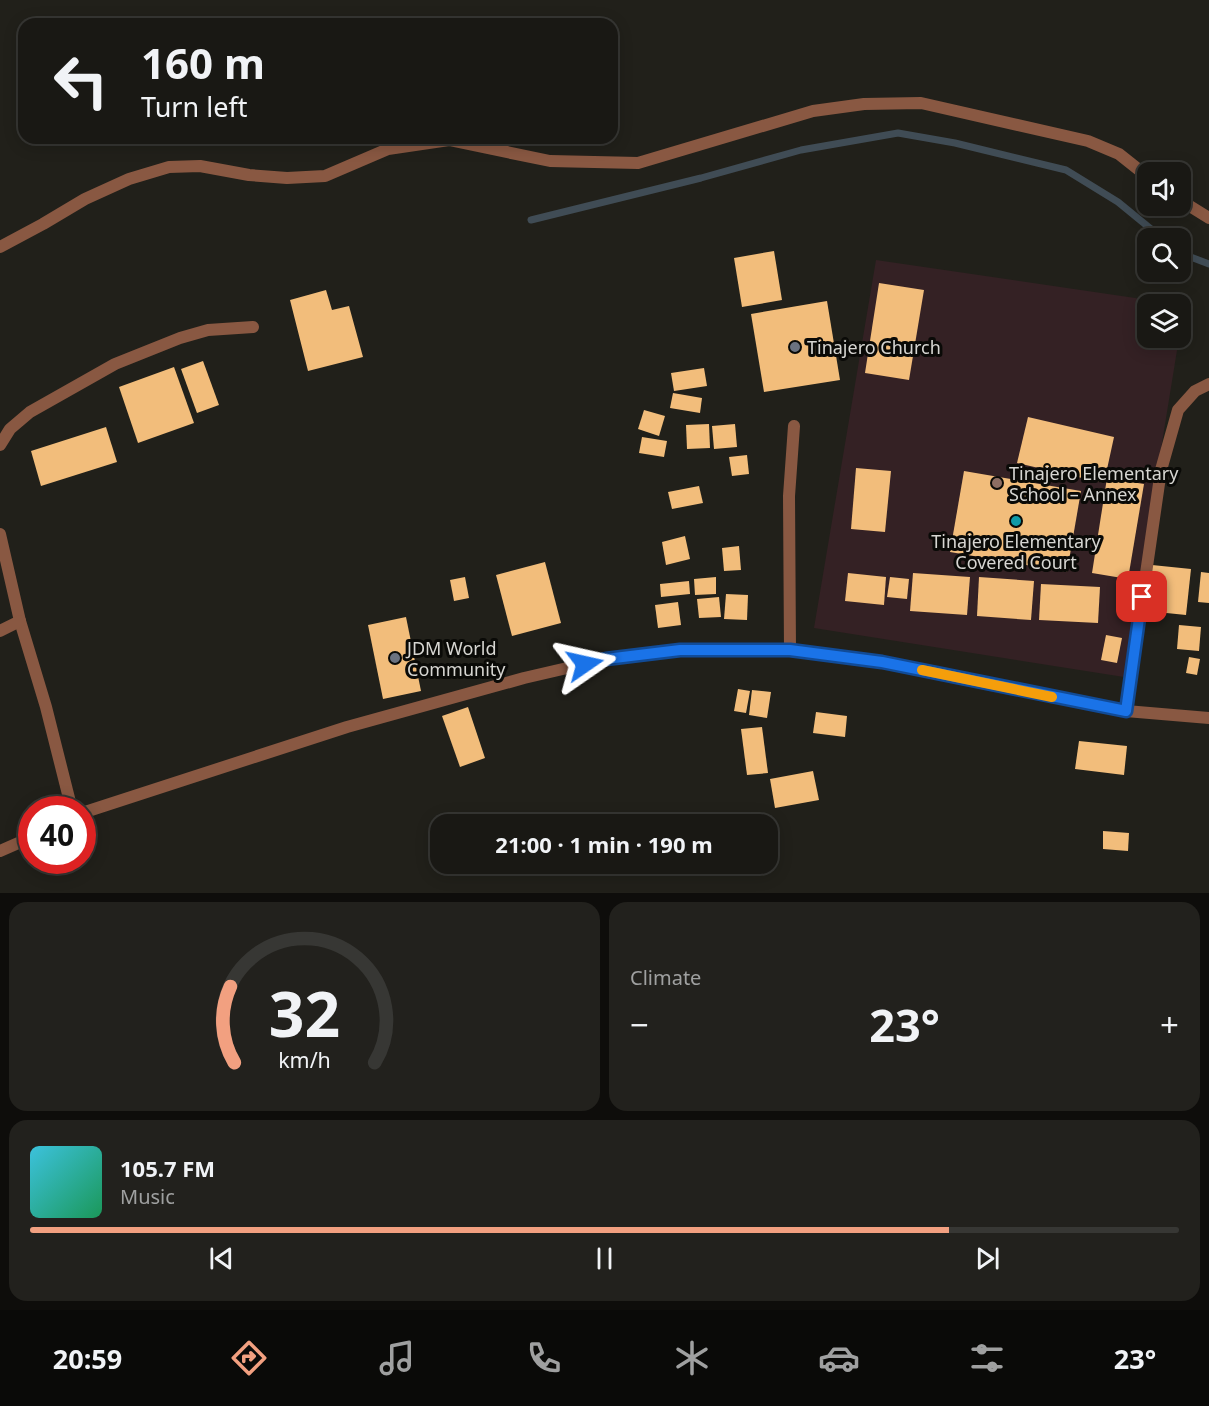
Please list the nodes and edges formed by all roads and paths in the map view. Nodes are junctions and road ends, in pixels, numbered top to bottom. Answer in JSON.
{"nodes":[{"id":1,"x":422,"y":144,"type":"edge"},
{"id":2,"x":468,"y":144,"type":"edge"},
{"id":3,"x":1137,"y":168,"type":"edge"},
{"id":4,"x":1191,"y":207,"type":"edge"},
{"id":5,"x":1209,"y":218,"type":"edge"},
{"id":6,"x":0,"y":247,"type":"edge"},
{"id":7,"x":253,"y":327,"type":"dead end"},
{"id":8,"x":1209,"y":384,"type":"edge"},
{"id":9,"x":794,"y":426,"type":"dead end"},
{"id":10,"x":0,"y":445,"type":"edge"},
{"id":11,"x":0,"y":534,"type":"edge"},
{"id":12,"x":20,"y":621,"type":"junction"},
{"id":13,"x":0,"y":632,"type":"edge"},
{"id":14,"x":790,"y":650,"type":"junction"},
{"id":15,"x":1126,"y":711,"type":"junction"},
{"id":16,"x":1209,"y":718,"type":"edge"},
{"id":17,"x":68,"y":796,"type":"edge"},
{"id":18,"x":96,"y":808,"type":"edge"},
{"id":19,"x":18,"y":843,"type":"edge"},
{"id":20,"x":0,"y":851,"type":"edge"}],
"edges":[{"from":1,"to":6,"type":"street"},
{"from":2,"to":3,"type":"street"},
{"from":4,"to":5,"type":"street"},
{"from":7,"to":10,"type":"street"},
{"from":8,"to":15,"type":"street"},
{"from":9,"to":14,"type":"street"},
{"from":11,"to":12,"type":"street"},
{"from":12,"to":13,"type":"street"},
{"from":12,"to":17,"type":"street"},
{"from":14,"to":15,"type":"street"},
{"from":14,"to":18,"type":"street"},
{"from":15,"to":16,"type":"street"},
{"from":19,"to":20,"type":"street"}]}
